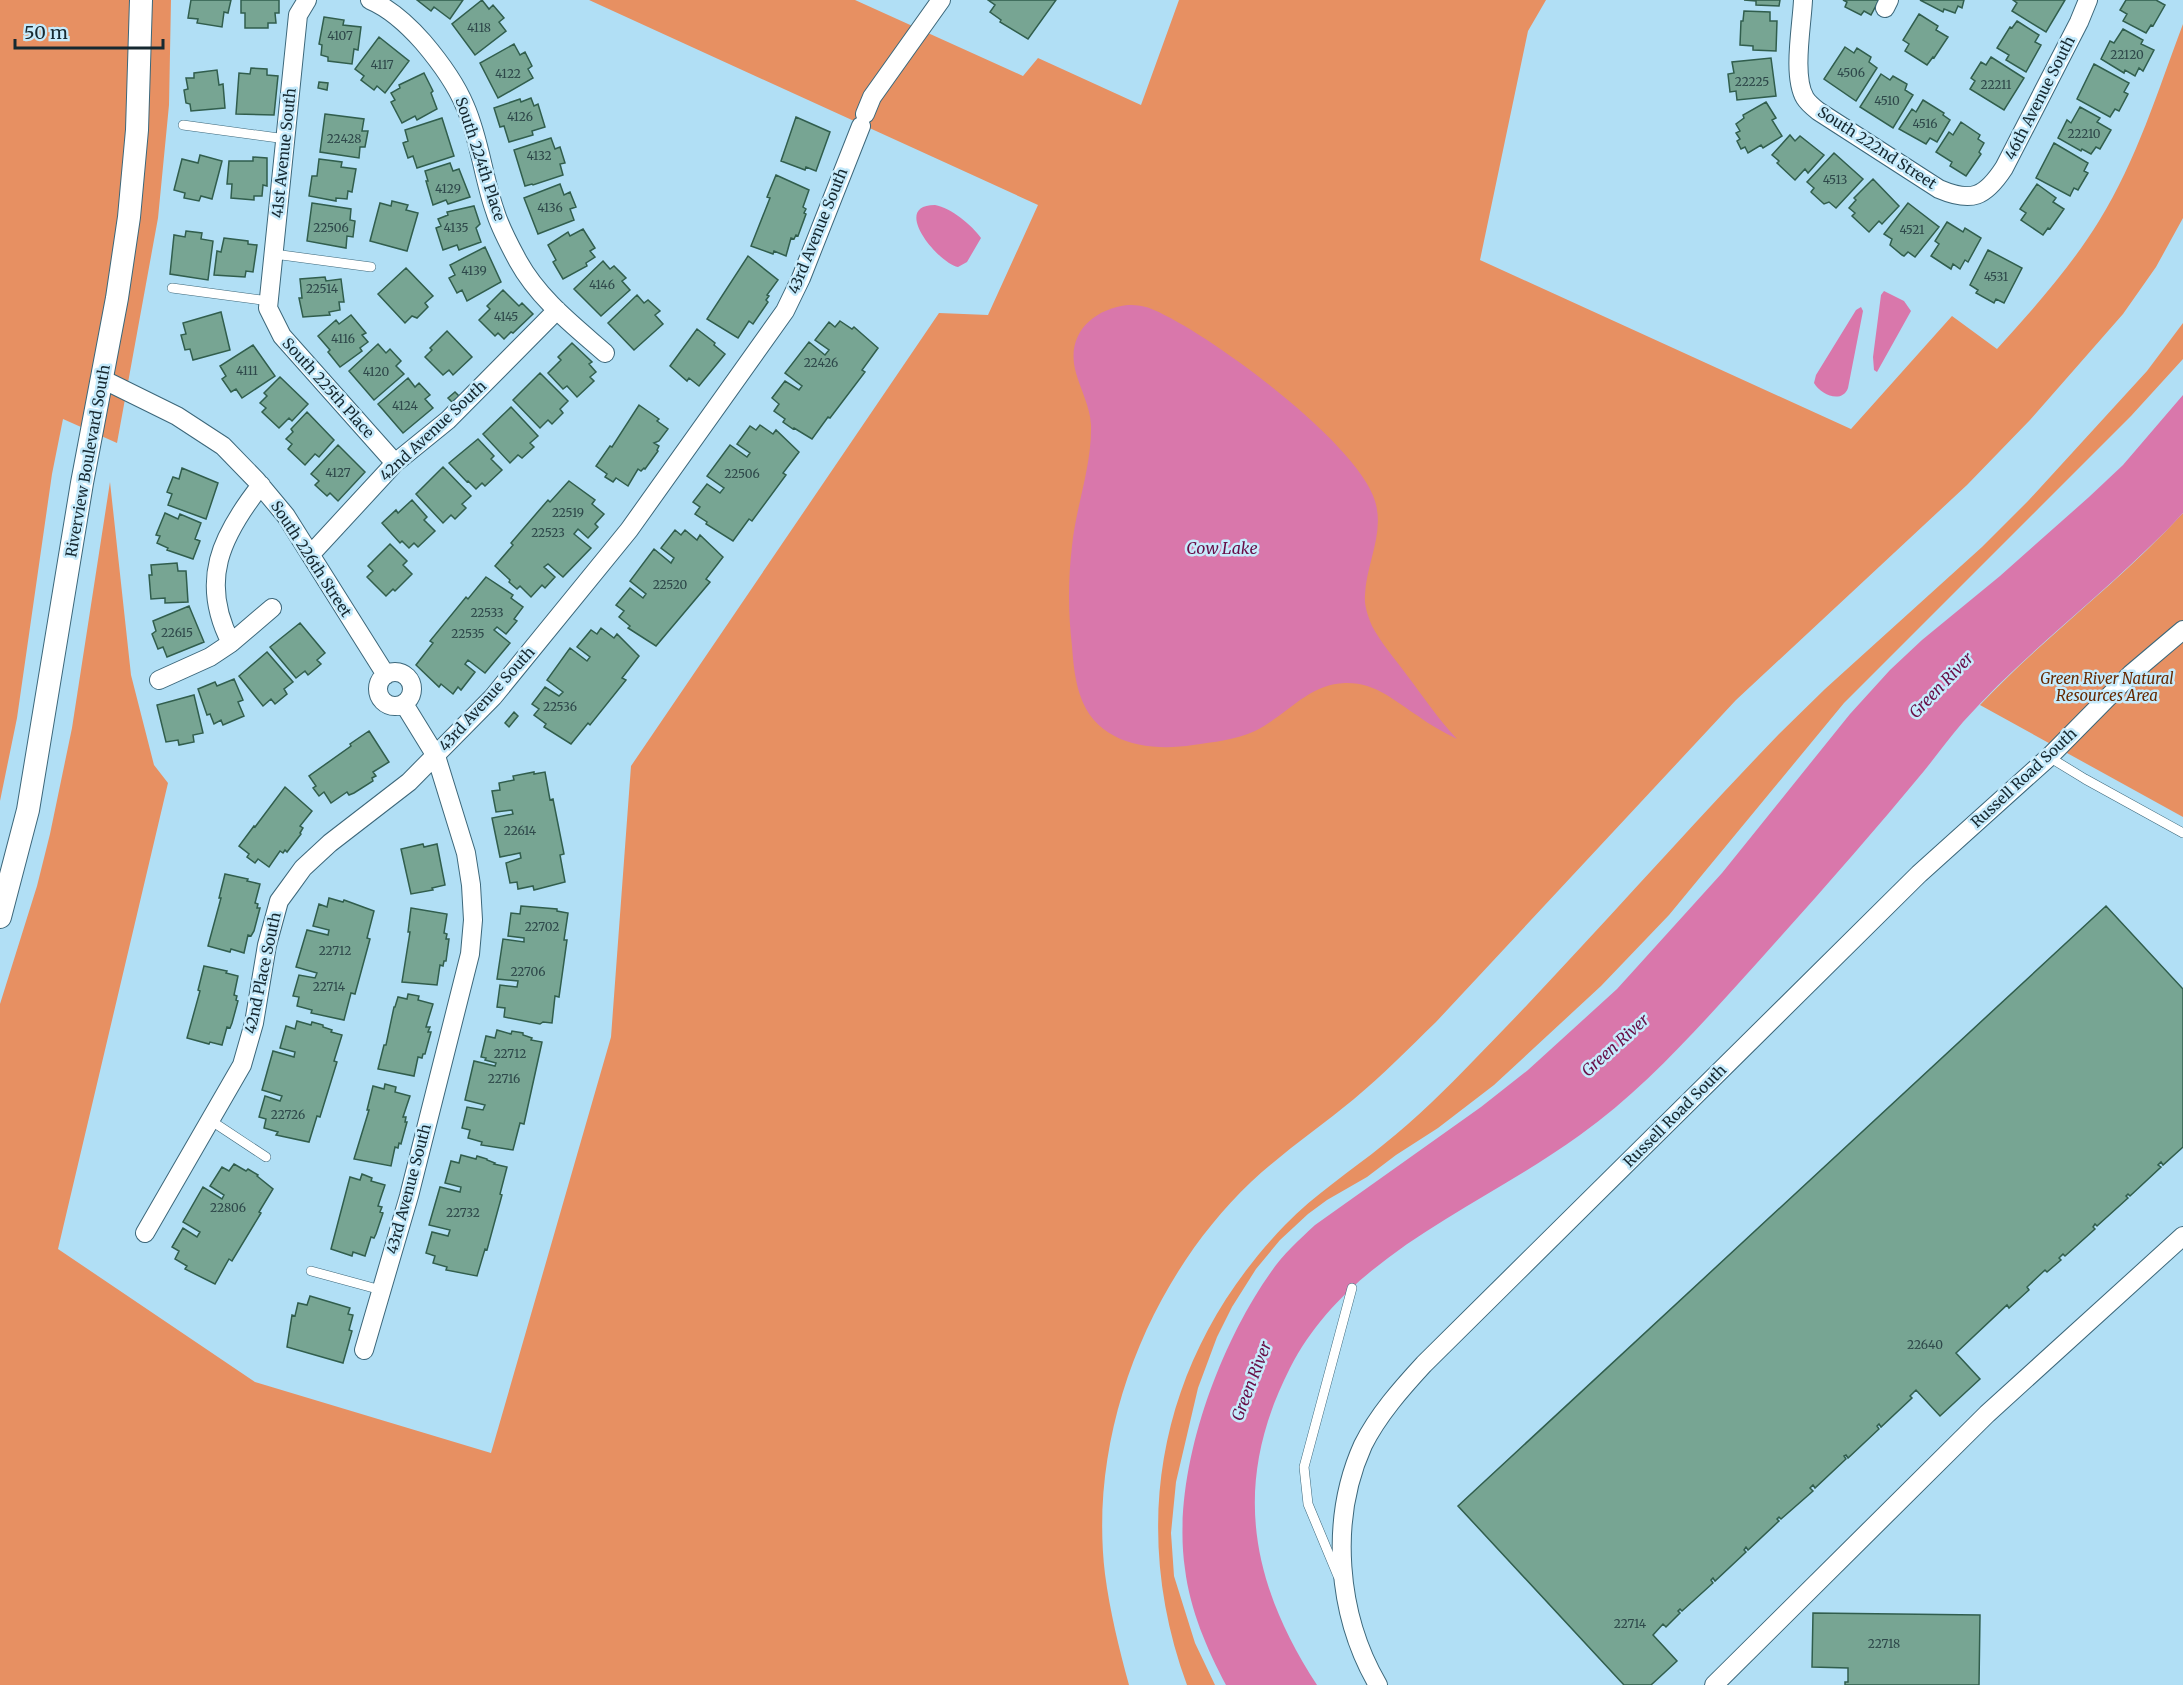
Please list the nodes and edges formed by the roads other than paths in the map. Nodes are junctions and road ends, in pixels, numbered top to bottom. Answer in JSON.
{"nodes":[{"id":1,"x":141,"y":0,"type":"edge"},
{"id":2,"x":307,"y":0,"type":"edge"},
{"id":3,"x":370,"y":0,"type":"edge"},
{"id":4,"x":941,"y":0,"type":"edge"},
{"id":5,"x":1803,"y":0,"type":"edge"},
{"id":6,"x":2088,"y":0,"type":"edge"},
{"id":7,"x":183,"y":125,"type":"dead end"},
{"id":8,"x":286,"y":139,"type":"junction"},
{"id":9,"x":1984,"y":192,"type":"joint"},
{"id":10,"x":274,"y":254,"type":"junction"},
{"id":11,"x":371,"y":267,"type":"dead end"},
{"id":12,"x":172,"y":288,"type":"dead end"},
{"id":13,"x":268,"y":304,"type":"junction"},
{"id":14,"x":556,"y":310,"type":"junction"},
{"id":15,"x":605,"y":352,"type":"dead end"},
{"id":16,"x":102,"y":379,"type":"junction"},
{"id":17,"x":395,"y":463,"type":"junction"},
{"id":18,"x":261,"y":485,"type":"junction"},
{"id":19,"x":311,"y":554,"type":"junction"},
{"id":20,"x":272,"y":608,"type":"dead end"},
{"id":21,"x":2183,"y":630,"type":"edge"},
{"id":22,"x":231,"y":643,"type":"junction"},
{"id":23,"x":159,"y":680,"type":"dead end"},
{"id":24,"x":436,"y":756,"type":"junction"},
{"id":25,"x":2049,"y":757,"type":"junction"},
{"id":26,"x":2183,"y":833,"type":"edge"},
{"id":27,"x":0,"y":917,"type":"edge"},
{"id":28,"x":210,"y":1120,"type":"junction"},
{"id":29,"x":266,"y":1157,"type":"dead end"},
{"id":30,"x":145,"y":1233,"type":"dead end"},
{"id":31,"x":2183,"y":1236,"type":"edge"},
{"id":32,"x":311,"y":1271,"type":"dead end"},
{"id":33,"x":1352,"y":1288,"type":"dead end"},
{"id":34,"x":381,"y":1290,"type":"junction"},
{"id":35,"x":364,"y":1350,"type":"dead end"},
{"id":36,"x":1346,"y":1597,"type":"junction"},
{"id":37,"x":1378,"y":1685,"type":"edge"},
{"id":38,"x":1713,"y":1685,"type":"edge"}],
"edges":[{"from":1,"to":16,"type":"street","name":"Riverview Boulevard South"},
{"from":2,"to":8,"type":"street","name":"41st Avenue South"},
{"from":3,"to":14,"type":"street","name":"South 224th Place"},
{"from":4,"to":24,"type":"street","name":"43rd Avenue South"},
{"from":5,"to":9,"type":"street","name":"South 222nd Street"},
{"from":6,"to":9,"type":"street","name":"46th Avenue South"},
{"from":7,"to":8,"type":"lane"},
{"from":8,"to":10,"type":"street","name":"41st Avenue South"},
{"from":10,"to":11,"type":"lane"},
{"from":10,"to":13,"type":"street","name":"41st Avenue South"},
{"from":12,"to":13,"type":"lane"},
{"from":13,"to":17,"type":"street","name":"South 225th Place"},
{"from":14,"to":15,"type":"street","name":"South 224th Place"},
{"from":14,"to":17,"type":"street","name":"42nd Avenue South"},
{"from":16,"to":18,"type":"street","name":"South 226th Street"},
{"from":16,"to":27,"type":"street","name":"Riverview Boulevard South"},
{"from":17,"to":19,"type":"street","name":"42nd Avenue South"},
{"from":18,"to":19,"type":"street","name":"South 226th Street"},
{"from":18,"to":22,"type":"street"},
{"from":19,"to":24,"type":"street","name":"South 226th Street"},
{"from":20,"to":22,"type":"street"},
{"from":21,"to":25,"type":"street","name":"Russell Road South"},
{"from":22,"to":23,"type":"street"},
{"from":24,"to":28,"type":"street","name":"42nd Place South"},
{"from":24,"to":34,"type":"street","name":"43rd Avenue South"},
{"from":25,"to":26,"type":"lane"},
{"from":25,"to":36,"type":"street","name":"Russell Road South"},
{"from":28,"to":29,"type":"lane"},
{"from":28,"to":30,"type":"street","name":"42nd Place South"},
{"from":31,"to":38,"type":"street"},
{"from":32,"to":34,"type":"lane"},
{"from":33,"to":36,"type":"lane"},
{"from":34,"to":35,"type":"street","name":"43rd Avenue South"},
{"from":36,"to":37,"type":"street","name":"Russell Road South"}]}
